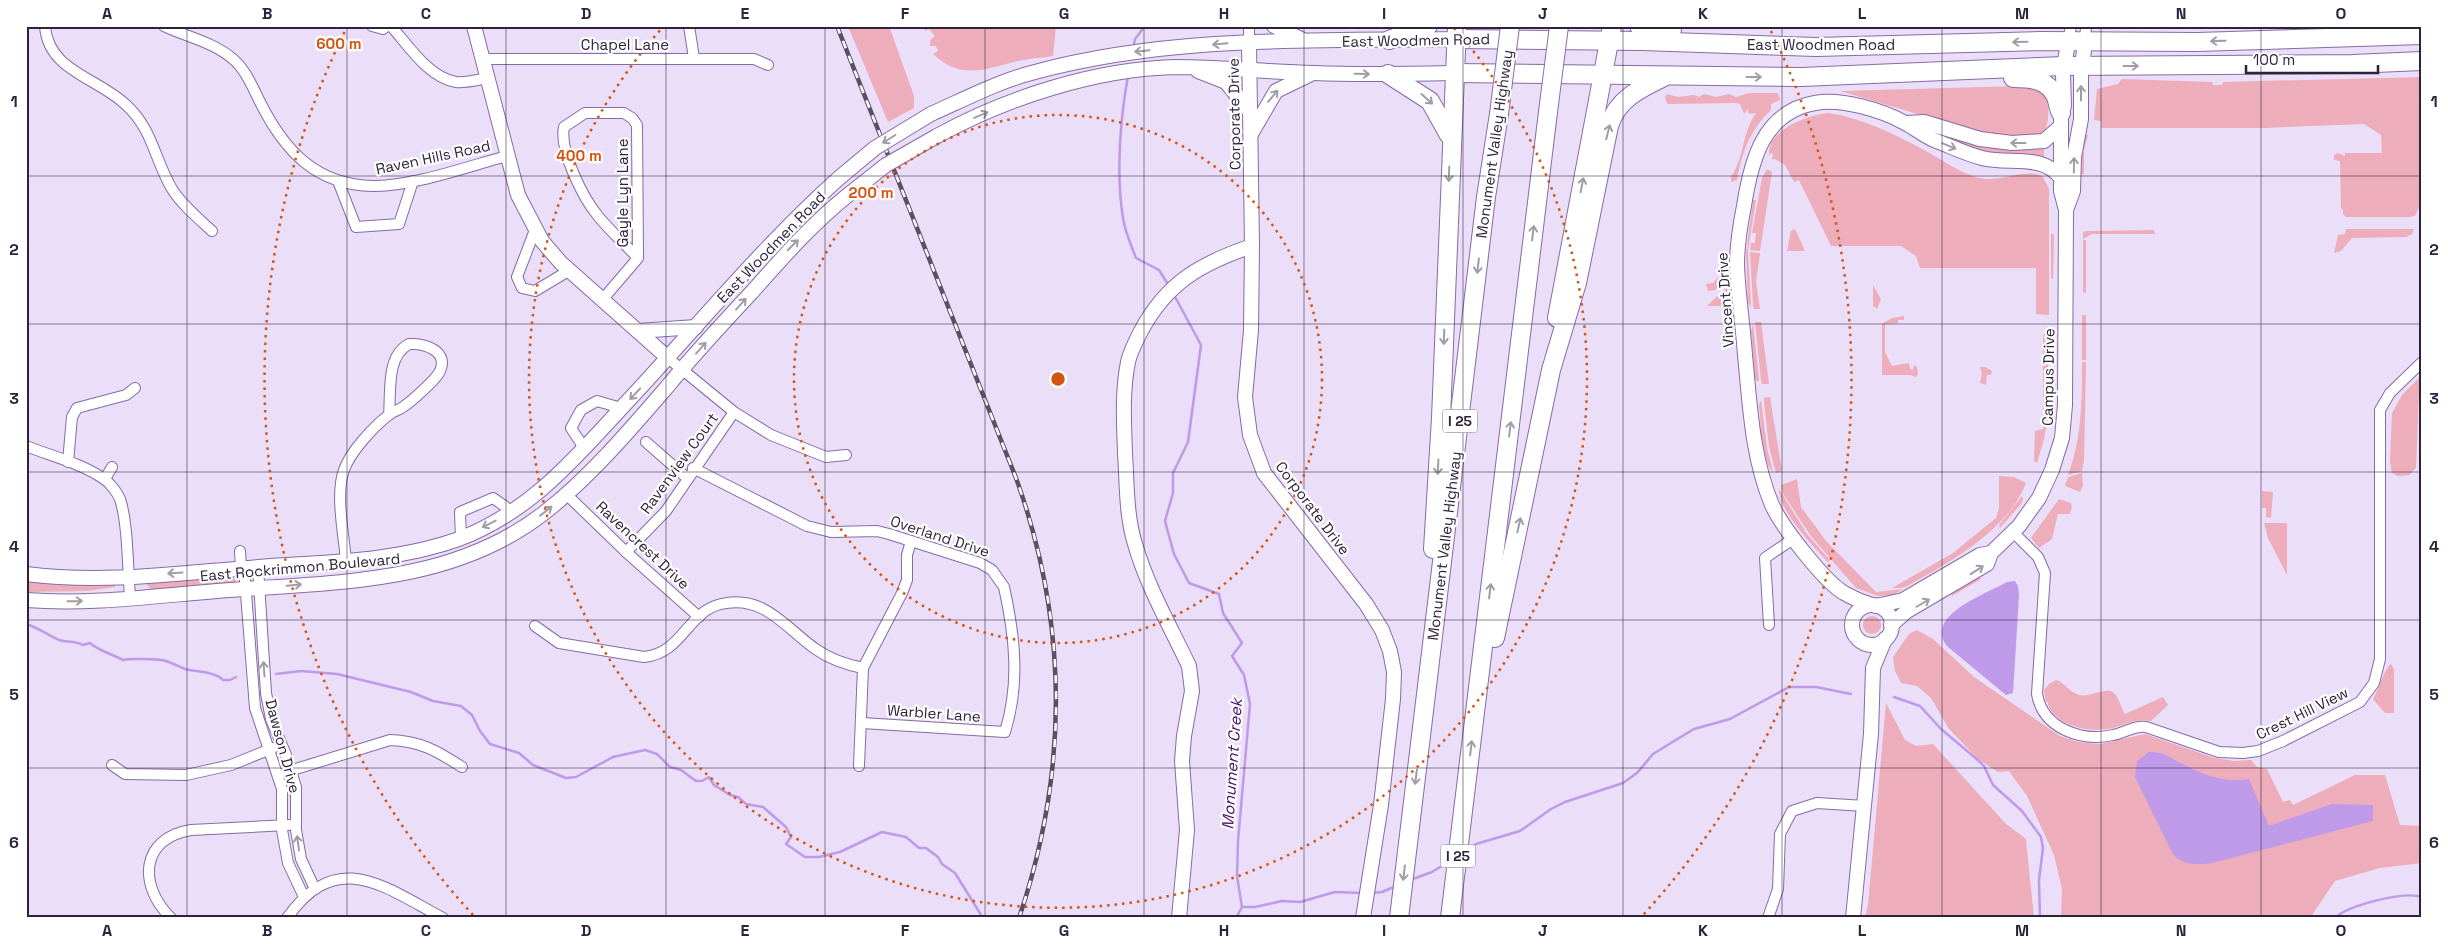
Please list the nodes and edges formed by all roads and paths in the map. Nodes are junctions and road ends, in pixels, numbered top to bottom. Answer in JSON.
{"nodes":[{"id":1,"x":45,"y":26,"type":"edge"},
{"id":2,"x":164,"y":26,"type":"edge"},
{"id":3,"x":372,"y":26,"type":"edge"},
{"id":4,"x":389,"y":26,"type":"edge"},
{"id":5,"x":474,"y":26,"type":"edge"},
{"id":6,"x":689,"y":26,"type":"edge"},
{"id":7,"x":1249,"y":26,"type":"edge"},
{"id":8,"x":1274,"y":26,"type":"edge"},
{"id":9,"x":1428,"y":26,"type":"edge"},
{"id":10,"x":1510,"y":26,"type":"edge"},
{"id":11,"x":1559,"y":26,"type":"edge"},
{"id":12,"x":1638,"y":26,"type":"edge"},
{"id":13,"x":1456,"y":33,"type":"edge"},
{"id":14,"x":1611,"y":34,"type":"edge"},
{"id":15,"x":2077,"y":34,"type":"edge"},
{"id":16,"x":2422,"y":35,"type":"edge"},
{"id":17,"x":1389,"y":40,"type":"junction"},
{"id":18,"x":1249,"y":42,"type":"junction"},
{"id":19,"x":1306,"y":42,"type":"junction"},
{"id":20,"x":1744,"y":44,"type":"junction"},
{"id":21,"x":694,"y":58,"type":"junction"},
{"id":22,"x":482,"y":59,"type":"junction"},
{"id":23,"x":2422,"y":61,"type":"edge"},
{"id":24,"x":768,"y":64,"type":"dead end"},
{"id":25,"x":2064,"y":66,"type":"junction"},
{"id":26,"x":2082,"y":66,"type":"junction"},
{"id":27,"x":1190,"y":68,"type":"junction"},
{"id":28,"x":1249,"y":69,"type":"junction"},
{"id":29,"x":1313,"y":73,"type":"junction"},
{"id":30,"x":1454,"y":73,"type":"junction"},
{"id":31,"x":1388,"y":74,"type":"junction"},
{"id":32,"x":1604,"y":74,"type":"junction"},
{"id":33,"x":1912,"y":74,"type":"junction"},
{"id":34,"x":1668,"y":76,"type":"junction"},
{"id":35,"x":487,"y":78,"type":"junction"},
{"id":36,"x":1250,"y":112,"type":"junction"},
{"id":37,"x":2061,"y":120,"type":"junction"},
{"id":38,"x":1906,"y":123,"type":"junction"},
{"id":39,"x":1250,"y":137,"type":"junction"},
{"id":40,"x":1451,"y":138,"type":"junction"},
{"id":41,"x":507,"y":156,"type":"junction"},
{"id":42,"x":2061,"y":178,"type":"junction"},
{"id":43,"x":338,"y":181,"type":"junction"},
{"id":44,"x":413,"y":181,"type":"junction"},
{"id":45,"x":2066,"y":210,"type":"junction"},
{"id":46,"x":536,"y":230,"type":"junction"},
{"id":47,"x":212,"y":231,"type":"dead end"},
{"id":48,"x":1252,"y":246,"type":"junction"},
{"id":49,"x":638,"y":258,"type":"junction"},
{"id":50,"x":570,"y":270,"type":"junction"},
{"id":51,"x":603,"y":299,"type":"junction"},
{"id":52,"x":696,"y":327,"type":"junction"},
{"id":53,"x":638,"y":331,"type":"junction"},
{"id":54,"x":668,"y":358,"type":"junction"},
{"id":55,"x":2422,"y":362,"type":"edge"},
{"id":56,"x":682,"y":370,"type":"junction"},
{"id":57,"x":1551,"y":370,"type":"junction"},
{"id":58,"x":136,"y":388,"type":"dead end"},
{"id":59,"x":621,"y":408,"type":"junction"},
{"id":60,"x":734,"y":412,"type":"junction"},
{"id":61,"x":389,"y":415,"type":"junction"},
{"id":62,"x":646,"y":442,"type":"dead end"},
{"id":63,"x":26,"y":446,"type":"edge"},
{"id":64,"x":584,"y":448,"type":"junction"},
{"id":65,"x":846,"y":455,"type":"dead end"},
{"id":66,"x":68,"y":462,"type":"junction"},
{"id":67,"x":112,"y":467,"type":"dead end"},
{"id":68,"x":693,"y":468,"type":"junction"},
{"id":69,"x":687,"y":478,"type":"junction"},
{"id":70,"x":104,"y":479,"type":"junction"},
{"id":71,"x":566,"y":494,"type":"junction"},
{"id":72,"x":513,"y":512,"type":"junction"},
{"id":73,"x":2013,"y":532,"type":"junction"},
{"id":74,"x":461,"y":538,"type":"junction"},
{"id":75,"x":1793,"y":539,"type":"junction"},
{"id":76,"x":911,"y":541,"type":"junction"},
{"id":77,"x":240,"y":551,"type":"dead end"},
{"id":78,"x":626,"y":552,"type":"junction"},
{"id":79,"x":1991,"y":553,"type":"junction"},
{"id":80,"x":346,"y":561,"type":"junction"},
{"id":81,"x":248,"y":568,"type":"junction"},
{"id":82,"x":26,"y":574,"type":"edge"},
{"id":83,"x":128,"y":576,"type":"junction"},
{"id":84,"x":252,"y":589,"type":"junction"},
{"id":85,"x":1844,"y":593,"type":"junction"},
{"id":86,"x":130,"y":598,"type":"junction"},
{"id":87,"x":26,"y":600,"type":"edge"},
{"id":88,"x":1874,"y":606,"type":"junction"},
{"id":89,"x":699,"y":617,"type":"junction"},
{"id":90,"x":1853,"y":619,"type":"junction"},
{"id":91,"x":1769,"y":625,"type":"dead end"},
{"id":92,"x":1891,"y":625,"type":"junction"},
{"id":93,"x":535,"y":626,"type":"dead end"},
{"id":94,"x":1885,"y":639,"type":"junction"},
{"id":95,"x":1862,"y":642,"type":"junction"},
{"id":96,"x":863,"y":668,"type":"junction"},
{"id":97,"x":1873,"y":668,"type":"junction"},
{"id":98,"x":862,"y":723,"type":"junction"},
{"id":99,"x":1474,"y":726,"type":"junction"},
{"id":100,"x":1422,"y":729,"type":"junction"},
{"id":101,"x":1004,"y":732,"type":"joint"},
{"id":102,"x":282,"y":744,"type":"junction"},
{"id":103,"x":269,"y":750,"type":"junction"},
{"id":104,"x":112,"y":765,"type":"dead end"},
{"id":105,"x":859,"y":766,"type":"dead end"},
{"id":106,"x":462,"y":767,"type":"dead end"},
{"id":107,"x":291,"y":771,"type":"junction"},
{"id":108,"x":278,"y":774,"type":"junction"},
{"id":109,"x":1865,"y":806,"type":"junction"},
{"id":110,"x":297,"y":825,"type":"junction"},
{"id":111,"x":283,"y":826,"type":"junction"},
{"id":112,"x":315,"y":889,"type":"junction"},
{"id":113,"x":304,"y":897,"type":"junction"},
{"id":114,"x":1450,"y":912,"type":"edge"},
{"id":115,"x":171,"y":918,"type":"edge"},
{"id":116,"x":287,"y":918,"type":"edge"},
{"id":117,"x":443,"y":918,"type":"edge"},
{"id":118,"x":1179,"y":918,"type":"edge"},
{"id":119,"x":1363,"y":918,"type":"edge"},
{"id":120,"x":1399,"y":918,"type":"edge"},
{"id":121,"x":1768,"y":918,"type":"edge"},
{"id":122,"x":1853,"y":918,"type":"edge"}],
"edges":[{"from":1,"to":47,"type":"street"},
{"from":2,"to":43,"type":"street","name":"Raven Hills Road"},
{"from":3,"to":4,"type":"street"},
{"from":4,"to":35,"type":"street"},
{"from":5,"to":22,"type":"street"},
{"from":6,"to":21,"type":"street"},
{"from":7,"to":18,"type":"street"},
{"from":8,"to":19,"type":"street"},
{"from":9,"to":17,"type":"highway"},
{"from":10,"to":100,"type":"highway","name":"Monument Valley Highway","number":"I 25","one_way":true,"bridge":true},
{"from":99,"to":11,"type":"highway","number":"I 25","one_way":true,"bridge":true},
{"from":12,"to":20,"type":"highway"},
{"from":13,"to":14,"type":"highway","name":"East Woodmen Road"},
{"from":13,"to":17,"type":"street","name":"East Woodmen Road"},
{"from":13,"to":30,"type":"highway"},
{"from":14,"to":20,"type":"highway","name":"East Woodmen Road"},
{"from":14,"to":32,"type":"highway"},
{"from":16,"to":15,"type":"highway","name":"East Woodmen Road","one_way":true},
{"from":15,"to":20,"type":"highway","name":"East Woodmen Road","one_way":true},
{"from":15,"to":25,"type":"street","name":"Campus Drive"},
{"from":15,"to":26,"type":"street","name":"Campus Drive"},
{"from":17,"to":19,"type":"street","name":"East Woodmen Road"},
{"from":18,"to":19,"type":"street","name":"East Woodmen Road"},
{"from":18,"to":28,"type":"street","name":"Corporate Drive"},
{"from":18,"to":52,"type":"street","name":"East Woodmen Road","one_way":true,"bridge":true},
{"from":21,"to":22,"type":"street","name":"Chapel Lane"},
{"from":21,"to":24,"type":"street","name":"Chapel Lane"},
{"from":22,"to":35,"type":"street"},
{"from":26,"to":23,"type":"highway","name":"East Woodmen Road","one_way":true},
{"from":25,"to":26,"type":"highway","name":"East Woodmen Road"},
{"from":25,"to":33,"type":"highway","name":"East Woodmen Road"},
{"from":25,"to":37,"type":"street","name":"Campus Drive"},
{"from":45,"to":26,"type":"street","name":"Campus Drive","one_way":true},
{"from":27,"to":28,"type":"street","name":"East Woodmen Road"},
{"from":27,"to":36,"type":"street"},
{"from":56,"to":27,"type":"street","name":"East Woodmen Road","one_way":true,"bridge":true},
{"from":28,"to":29,"type":"street","name":"East Woodmen Road"},
{"from":28,"to":36,"type":"street","name":"Corporate Drive"},
{"from":29,"to":31,"type":"street","name":"East Woodmen Road","one_way":true},
{"from":39,"to":29,"type":"street","one_way":true},
{"from":30,"to":31,"type":"street","name":"East Woodmen Road"},
{"from":30,"to":32,"type":"highway","name":"East Woodmen Road"},
{"from":30,"to":40,"type":"highway"},
{"from":31,"to":40,"type":"highway","one_way":true},
{"from":32,"to":34,"type":"highway","name":"East Woodmen Road"},
{"from":57,"to":32,"type":"highway","one_way":true},
{"from":34,"to":33,"type":"highway","name":"East Woodmen Road","one_way":true},
{"from":33,"to":37,"type":"highway"},
{"from":57,"to":34,"type":"highway","one_way":true},
{"from":35,"to":41,"type":"street"},
{"from":36,"to":39,"type":"street","name":"Corporate Drive"},
{"from":37,"to":38,"type":"street","name":"Vincent Drive","one_way":true},
{"from":37,"to":42,"type":"street","name":"Campus Drive"},
{"from":38,"to":42,"type":"street","name":"Vincent Drive","one_way":true},
{"from":38,"to":75,"type":"street","name":"Vincent Drive"},
{"from":39,"to":48,"type":"street","name":"Corporate Drive"},
{"from":40,"to":100,"type":"highway","one_way":true},
{"from":41,"to":44,"type":"street","name":"Raven Hills Road"},
{"from":41,"to":46,"type":"street"},
{"from":42,"to":45,"type":"street","name":"Campus Drive"},
{"from":43,"to":44,"type":"street","name":"Raven Hills Road"},
{"from":43,"to":44,"type":"street"},
{"from":45,"to":73,"type":"street","name":"Campus Drive"},
{"from":46,"to":50,"type":"street"},
{"from":46,"to":50,"type":"street"},
{"from":48,"to":118,"type":"street"},
{"from":48,"to":119,"type":"street","name":"Corporate Drive"},
{"from":49,"to":49,"type":"street","name":"Gayle Lyn Lane"},
{"from":49,"to":51,"type":"street","name":"Gayle Lyn Lane"},
{"from":50,"to":51,"type":"street"},
{"from":51,"to":53,"type":"street"},
{"from":52,"to":53,"type":"street"},
{"from":52,"to":54,"type":"street","name":"East Woodmen Road"},
{"from":53,"to":54,"type":"street"},
{"from":54,"to":56,"type":"street"},
{"from":54,"to":59,"type":"street","name":"East Rockrimmon Boulevard","one_way":true},
{"from":55,"to":73,"type":"street","name":"Crest Hill View"},
{"from":56,"to":60,"type":"street"},
{"from":56,"to":71,"type":"street","name":"East Rockrimmon Boulevard"},
{"from":99,"to":57,"type":"highway","one_way":true},
{"from":58,"to":66,"type":"street"},
{"from":59,"to":64,"type":"street","name":"East Rockrimmon Boulevard"},
{"from":59,"to":64,"type":"street"},
{"from":60,"to":65,"type":"street"},
{"from":60,"to":68,"type":"street","name":"Ravenview Court"},
{"from":61,"to":61,"type":"street"},
{"from":61,"to":80,"type":"street"},
{"from":62,"to":69,"type":"street"},
{"from":63,"to":66,"type":"street"},
{"from":64,"to":72,"type":"street","name":"East Rockrimmon Boulevard"},
{"from":66,"to":70,"type":"street"},
{"from":67,"to":70,"type":"street"},
{"from":68,"to":69,"type":"street","name":"Ravenview Court"},
{"from":68,"to":76,"type":"street","name":"Overland Drive"},
{"from":69,"to":78,"type":"street","name":"Ravenview Court"},
{"from":70,"to":83,"type":"street"},
{"from":71,"to":78,"type":"street","name":"Ravencrest Drive"},
{"from":84,"to":71,"type":"street","name":"East Rockrimmon Boulevard","one_way":true},
{"from":72,"to":74,"type":"street","name":"East Rockrimmon Boulevard","one_way":true},
{"from":72,"to":74,"type":"street"},
{"from":73,"to":79,"type":"street","name":"Campus Drive"},
{"from":74,"to":80,"type":"street","name":"East Rockrimmon Boulevard"},
{"from":75,"to":85,"type":"street","name":"Vincent Drive"},
{"from":75,"to":91,"type":"street"},
{"from":76,"to":96,"type":"street"},
{"from":76,"to":101,"type":"street","name":"Overland Drive"},
{"from":77,"to":81,"type":"street","name":"Dawson Drive"},
{"from":78,"to":89,"type":"street","name":"Ravencrest Drive"},
{"from":79,"to":88,"type":"street","name":"Campus Drive"},
{"from":92,"to":79,"type":"street","name":"Campus Drive","one_way":true},
{"from":80,"to":81,"type":"street","name":"East Rockrimmon Boulevard"},
{"from":81,"to":83,"type":"street","name":"East Rockrimmon Boulevard","one_way":true},
{"from":81,"to":84,"type":"street","name":"Dawson Drive"},
{"from":82,"to":83,"type":"street","name":"East Rockrimmon Boulevard"},
{"from":83,"to":86,"type":"street"},
{"from":84,"to":86,"type":"street","name":"East Rockrimmon Boulevard"},
{"from":102,"to":84,"type":"street","name":"Dawson Drive","one_way":true},
{"from":84,"to":103,"type":"street","name":"Dawson Drive"},
{"from":85,"to":88,"type":"street","name":"Vincent Drive"},
{"from":85,"to":90,"type":"street","name":"Vincent Drive"},
{"from":87,"to":86,"type":"street","name":"East Rockrimmon Boulevard","one_way":true},
{"from":88,"to":90,"type":"street"},
{"from":88,"to":92,"type":"street"},
{"from":89,"to":93,"type":"street"},
{"from":89,"to":96,"type":"street"},
{"from":90,"to":95,"type":"street"},
{"from":92,"to":94,"type":"street"},
{"from":94,"to":95,"type":"street"},
{"from":94,"to":97,"type":"street"},
{"from":95,"to":97,"type":"street"},
{"from":96,"to":98,"type":"street"},
{"from":97,"to":109,"type":"street"},
{"from":98,"to":101,"type":"street","name":"Warbler Lane"},
{"from":98,"to":105,"type":"street"},
{"from":114,"to":99,"type":"highway","number":"I 25","one_way":true},
{"from":100,"to":120,"type":"highway","name":"Monument Valley Highway","number":"I 25","one_way":true},
{"from":102,"to":103,"type":"street"},
{"from":102,"to":107,"type":"street","name":"Dawson Drive"},
{"from":103,"to":104,"type":"street"},
{"from":103,"to":108,"type":"street","name":"Dawson Drive"},
{"from":106,"to":107,"type":"street"},
{"from":107,"to":108,"type":"street"},
{"from":107,"to":110,"type":"street","name":"Dawson Drive"},
{"from":108,"to":111,"type":"street","name":"Dawson Drive"},
{"from":109,"to":121,"type":"street"},
{"from":109,"to":122,"type":"street"},
{"from":110,"to":111,"type":"street"},
{"from":112,"to":110,"type":"street","name":"Dawson Drive","one_way":true},
{"from":111,"to":113,"type":"street","name":"Dawson Drive"},
{"from":111,"to":115,"type":"street"},
{"from":112,"to":113,"type":"street"},
{"from":112,"to":117,"type":"street"},
{"from":113,"to":116,"type":"street"}]}
